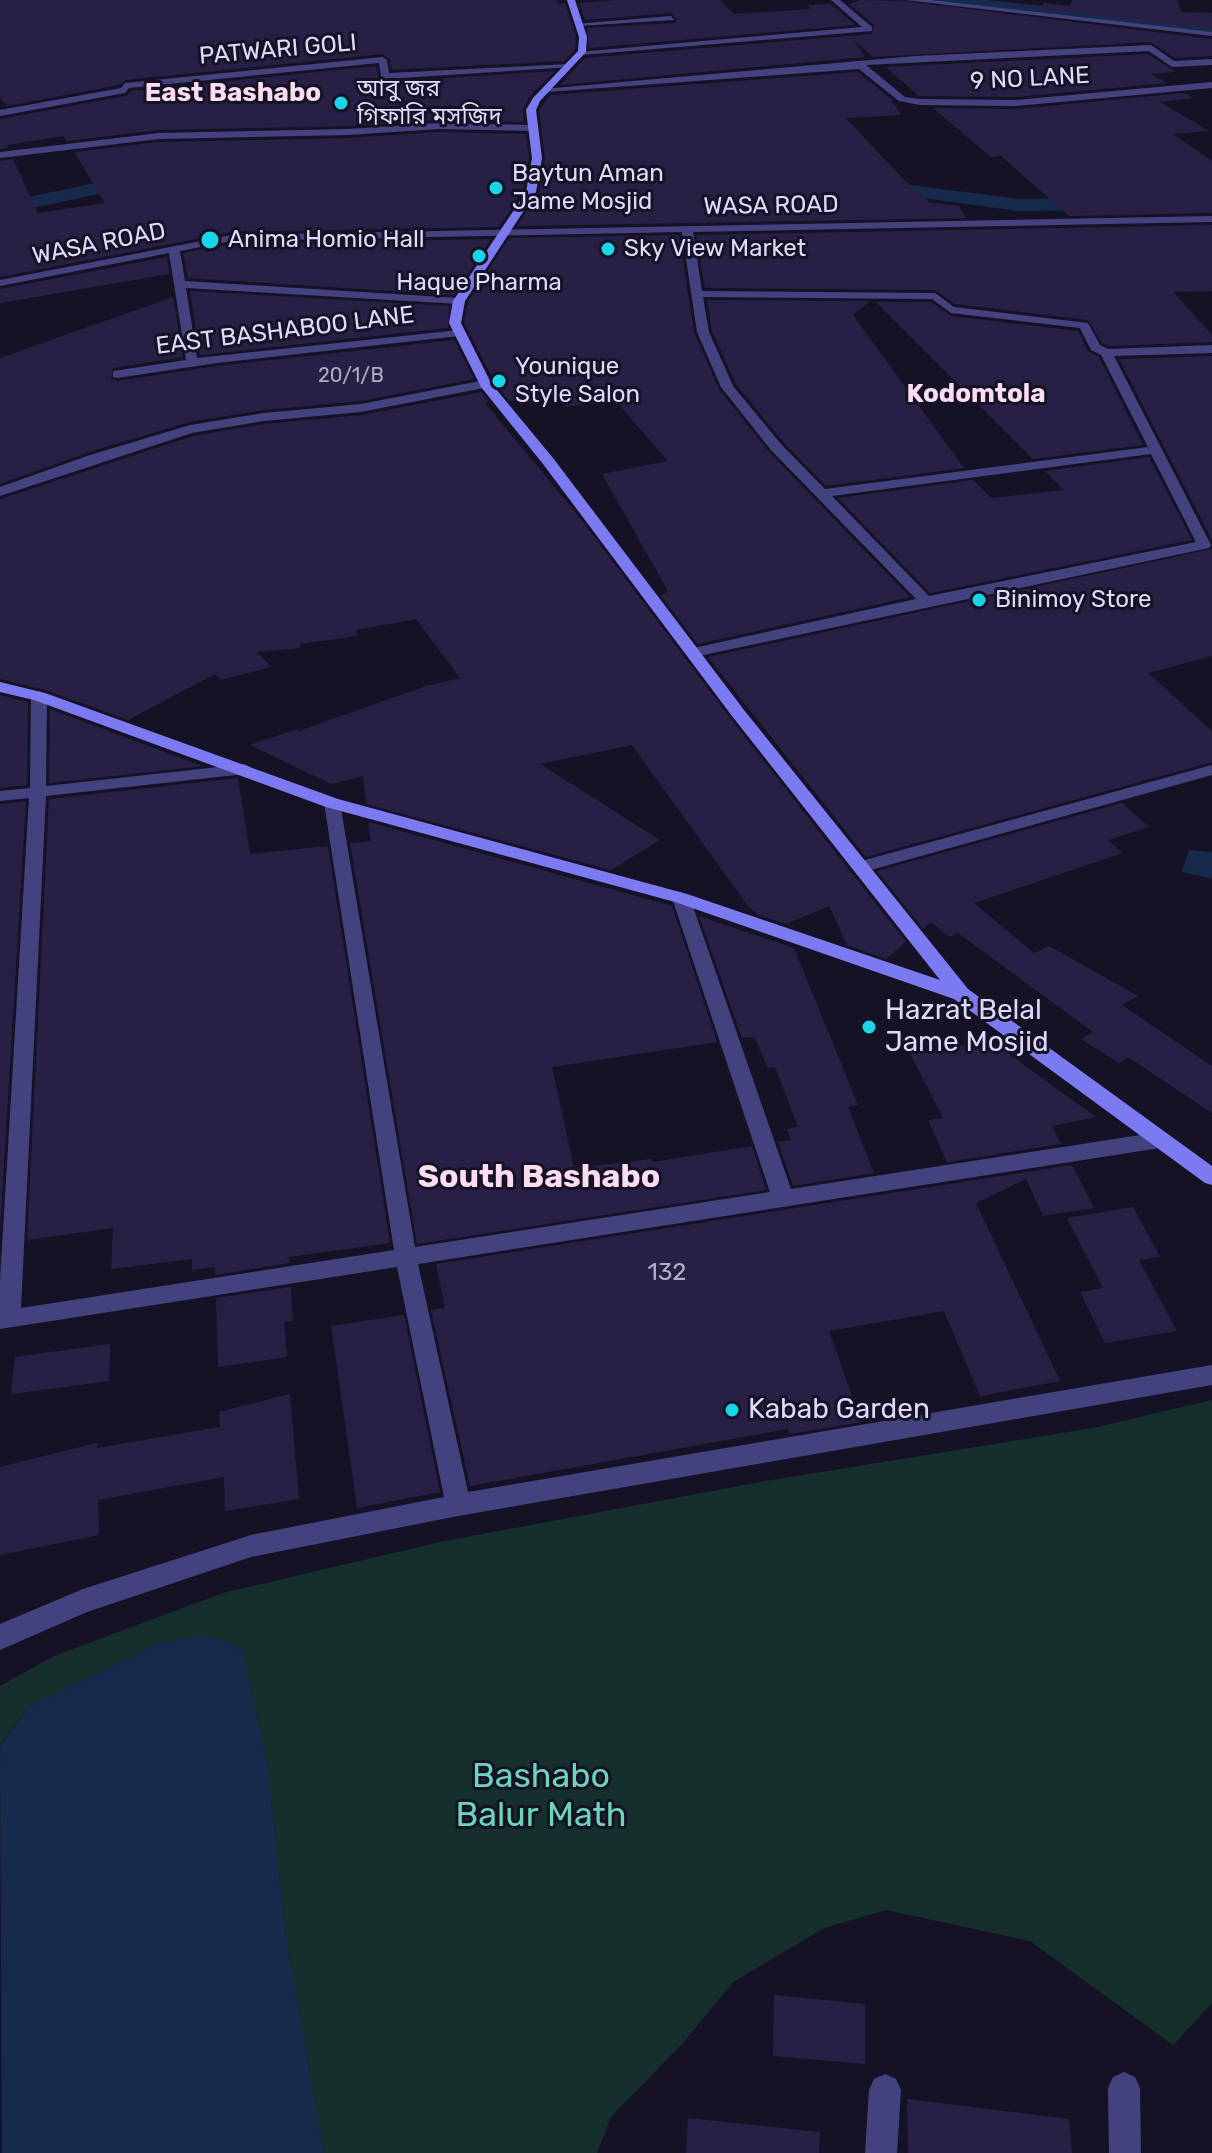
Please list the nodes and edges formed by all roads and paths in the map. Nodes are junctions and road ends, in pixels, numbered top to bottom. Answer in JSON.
{"nodes":[{"id":1,"x":571,"y":0,"type":"edge"},
{"id":2,"x":835,"y":0,"type":"edge"},
{"id":3,"x":910,"y":0,"type":"edge"},
{"id":4,"x":671,"y":18,"type":"dead end"},
{"id":5,"x":579,"y":24,"type":"junction"},
{"id":6,"x":1212,"y":34,"type":"edge"},
{"id":7,"x":582,"y":52,"type":"junction"},
{"id":8,"x":1212,"y":62,"type":"edge"},
{"id":9,"x":861,"y":66,"type":"junction"},
{"id":10,"x":569,"y":67,"type":"junction"},
{"id":11,"x":1212,"y":85,"type":"edge"},
{"id":12,"x":547,"y":89,"type":"junction"},
{"id":13,"x":0,"y":113,"type":"edge"},
{"id":14,"x":535,"y":136,"type":"junction"},
{"id":15,"x":0,"y":155,"type":"edge"},
{"id":16,"x":1212,"y":219,"type":"edge"},
{"id":17,"x":687,"y":228,"type":"junction"},
{"id":18,"x":506,"y":232,"type":"junction"},
{"id":19,"x":174,"y":249,"type":"junction"},
{"id":20,"x":0,"y":283,"type":"edge"},
{"id":21,"x":181,"y":284,"type":"junction"},
{"id":22,"x":697,"y":294,"type":"junction"},
{"id":23,"x":459,"y":301,"type":"junction"},
{"id":24,"x":459,"y":333,"type":"junction"},
{"id":25,"x":1212,"y":349,"type":"edge"},
{"id":26,"x":1106,"y":353,"type":"junction"},
{"id":27,"x":192,"y":363,"type":"junction"},
{"id":28,"x":117,"y":374,"type":"dead end"},
{"id":29,"x":485,"y":384,"type":"junction"},
{"id":30,"x":1155,"y":450,"type":"junction"},
{"id":31,"x":0,"y":492,"type":"edge"},
{"id":32,"x":820,"y":494,"type":"junction"},
{"id":33,"x":1208,"y":544,"type":"edge"},
{"id":34,"x":926,"y":601,"type":"junction"},
{"id":35,"x":694,"y":652,"type":"junction"},
{"id":36,"x":0,"y":687,"type":"edge"},
{"id":37,"x":39,"y":696,"type":"junction"},
{"id":38,"x":245,"y":769,"type":"junction"},
{"id":39,"x":1212,"y":770,"type":"edge"},
{"id":40,"x":38,"y":792,"type":"junction"},
{"id":41,"x":0,"y":796,"type":"edge"},
{"id":42,"x":332,"y":803,"type":"junction"},
{"id":43,"x":860,"y":867,"type":"junction"},
{"id":44,"x":681,"y":898,"type":"junction"},
{"id":45,"x":961,"y":994,"type":"junction"},
{"id":46,"x":1160,"y":1140,"type":"junction"},
{"id":47,"x":1212,"y":1177,"type":"edge"},
{"id":48,"x":783,"y":1198,"type":"junction"},
{"id":49,"x":406,"y":1259,"type":"junction"},
{"id":50,"x":5,"y":1320,"type":"edge"},
{"id":51,"x":1212,"y":1375,"type":"edge"},
{"id":52,"x":458,"y":1505,"type":"junction"},
{"id":53,"x":0,"y":1638,"type":"edge"},
{"id":54,"x":1124,"y":2088,"type":"dead end"},
{"id":55,"x":885,"y":2090,"type":"dead end"},
{"id":56,"x":881,"y":2153,"type":"edge"},
{"id":57,"x":1125,"y":2153,"type":"edge"}],
"edges":[{"from":1,"to":5,"type":"street"},
{"from":2,"to":7,"type":"street"},
{"from":3,"to":6,"type":"street"},
{"from":4,"to":5,"type":"street"},
{"from":5,"to":7,"type":"street"},
{"from":7,"to":10,"type":"street"},
{"from":8,"to":9,"type":"street","name":"9 NO LANE"},
{"from":9,"to":11,"type":"street","name":"9 NO LANE"},
{"from":9,"to":12,"type":"street","name":"9 NO LANE"},
{"from":10,"to":12,"type":"street"},
{"from":10,"to":13,"type":"street","name":"PATWARI GOLI"},
{"from":12,"to":14,"type":"street"},
{"from":14,"to":15,"type":"street"},
{"from":14,"to":18,"type":"street"},
{"from":16,"to":17,"type":"street","name":"WASA ROAD"},
{"from":17,"to":18,"type":"street","name":"WASA ROAD"},
{"from":17,"to":22,"type":"street"},
{"from":18,"to":19,"type":"street","name":"WASA ROAD"},
{"from":18,"to":23,"type":"street"},
{"from":19,"to":20,"type":"street","name":"WASA ROAD"},
{"from":19,"to":21,"type":"street"},
{"from":21,"to":23,"type":"street"},
{"from":21,"to":27,"type":"street"},
{"from":22,"to":26,"type":"street"},
{"from":22,"to":32,"type":"street"},
{"from":23,"to":24,"type":"street"},
{"from":24,"to":27,"type":"street","name":"EAST BASHABOO LANE"},
{"from":24,"to":29,"type":"street"},
{"from":25,"to":26,"type":"street"},
{"from":26,"to":30,"type":"street"},
{"from":27,"to":28,"type":"street","name":"EAST BASHABOO LANE"},
{"from":29,"to":31,"type":"street"},
{"from":29,"to":35,"type":"street"},
{"from":30,"to":32,"type":"street"},
{"from":30,"to":33,"type":"street"},
{"from":32,"to":34,"type":"street"},
{"from":33,"to":34,"type":"street"},
{"from":34,"to":35,"type":"street"},
{"from":35,"to":43,"type":"street"},
{"from":36,"to":37,"type":"street"},
{"from":37,"to":38,"type":"street"},
{"from":37,"to":40,"type":"street"},
{"from":38,"to":40,"type":"street"},
{"from":38,"to":42,"type":"street"},
{"from":39,"to":43,"type":"street"},
{"from":40,"to":41,"type":"street"},
{"from":40,"to":50,"type":"street"},
{"from":42,"to":44,"type":"street"},
{"from":42,"to":49,"type":"street"},
{"from":43,"to":45,"type":"street"},
{"from":44,"to":45,"type":"street"},
{"from":44,"to":48,"type":"street"},
{"from":45,"to":46,"type":"street"},
{"from":46,"to":47,"type":"street"},
{"from":46,"to":48,"type":"street"},
{"from":48,"to":49,"type":"street"},
{"from":49,"to":50,"type":"street"},
{"from":49,"to":52,"type":"street"},
{"from":51,"to":52,"type":"street"},
{"from":52,"to":53,"type":"street"},
{"from":54,"to":57,"type":"street"},
{"from":55,"to":56,"type":"street"}]}
